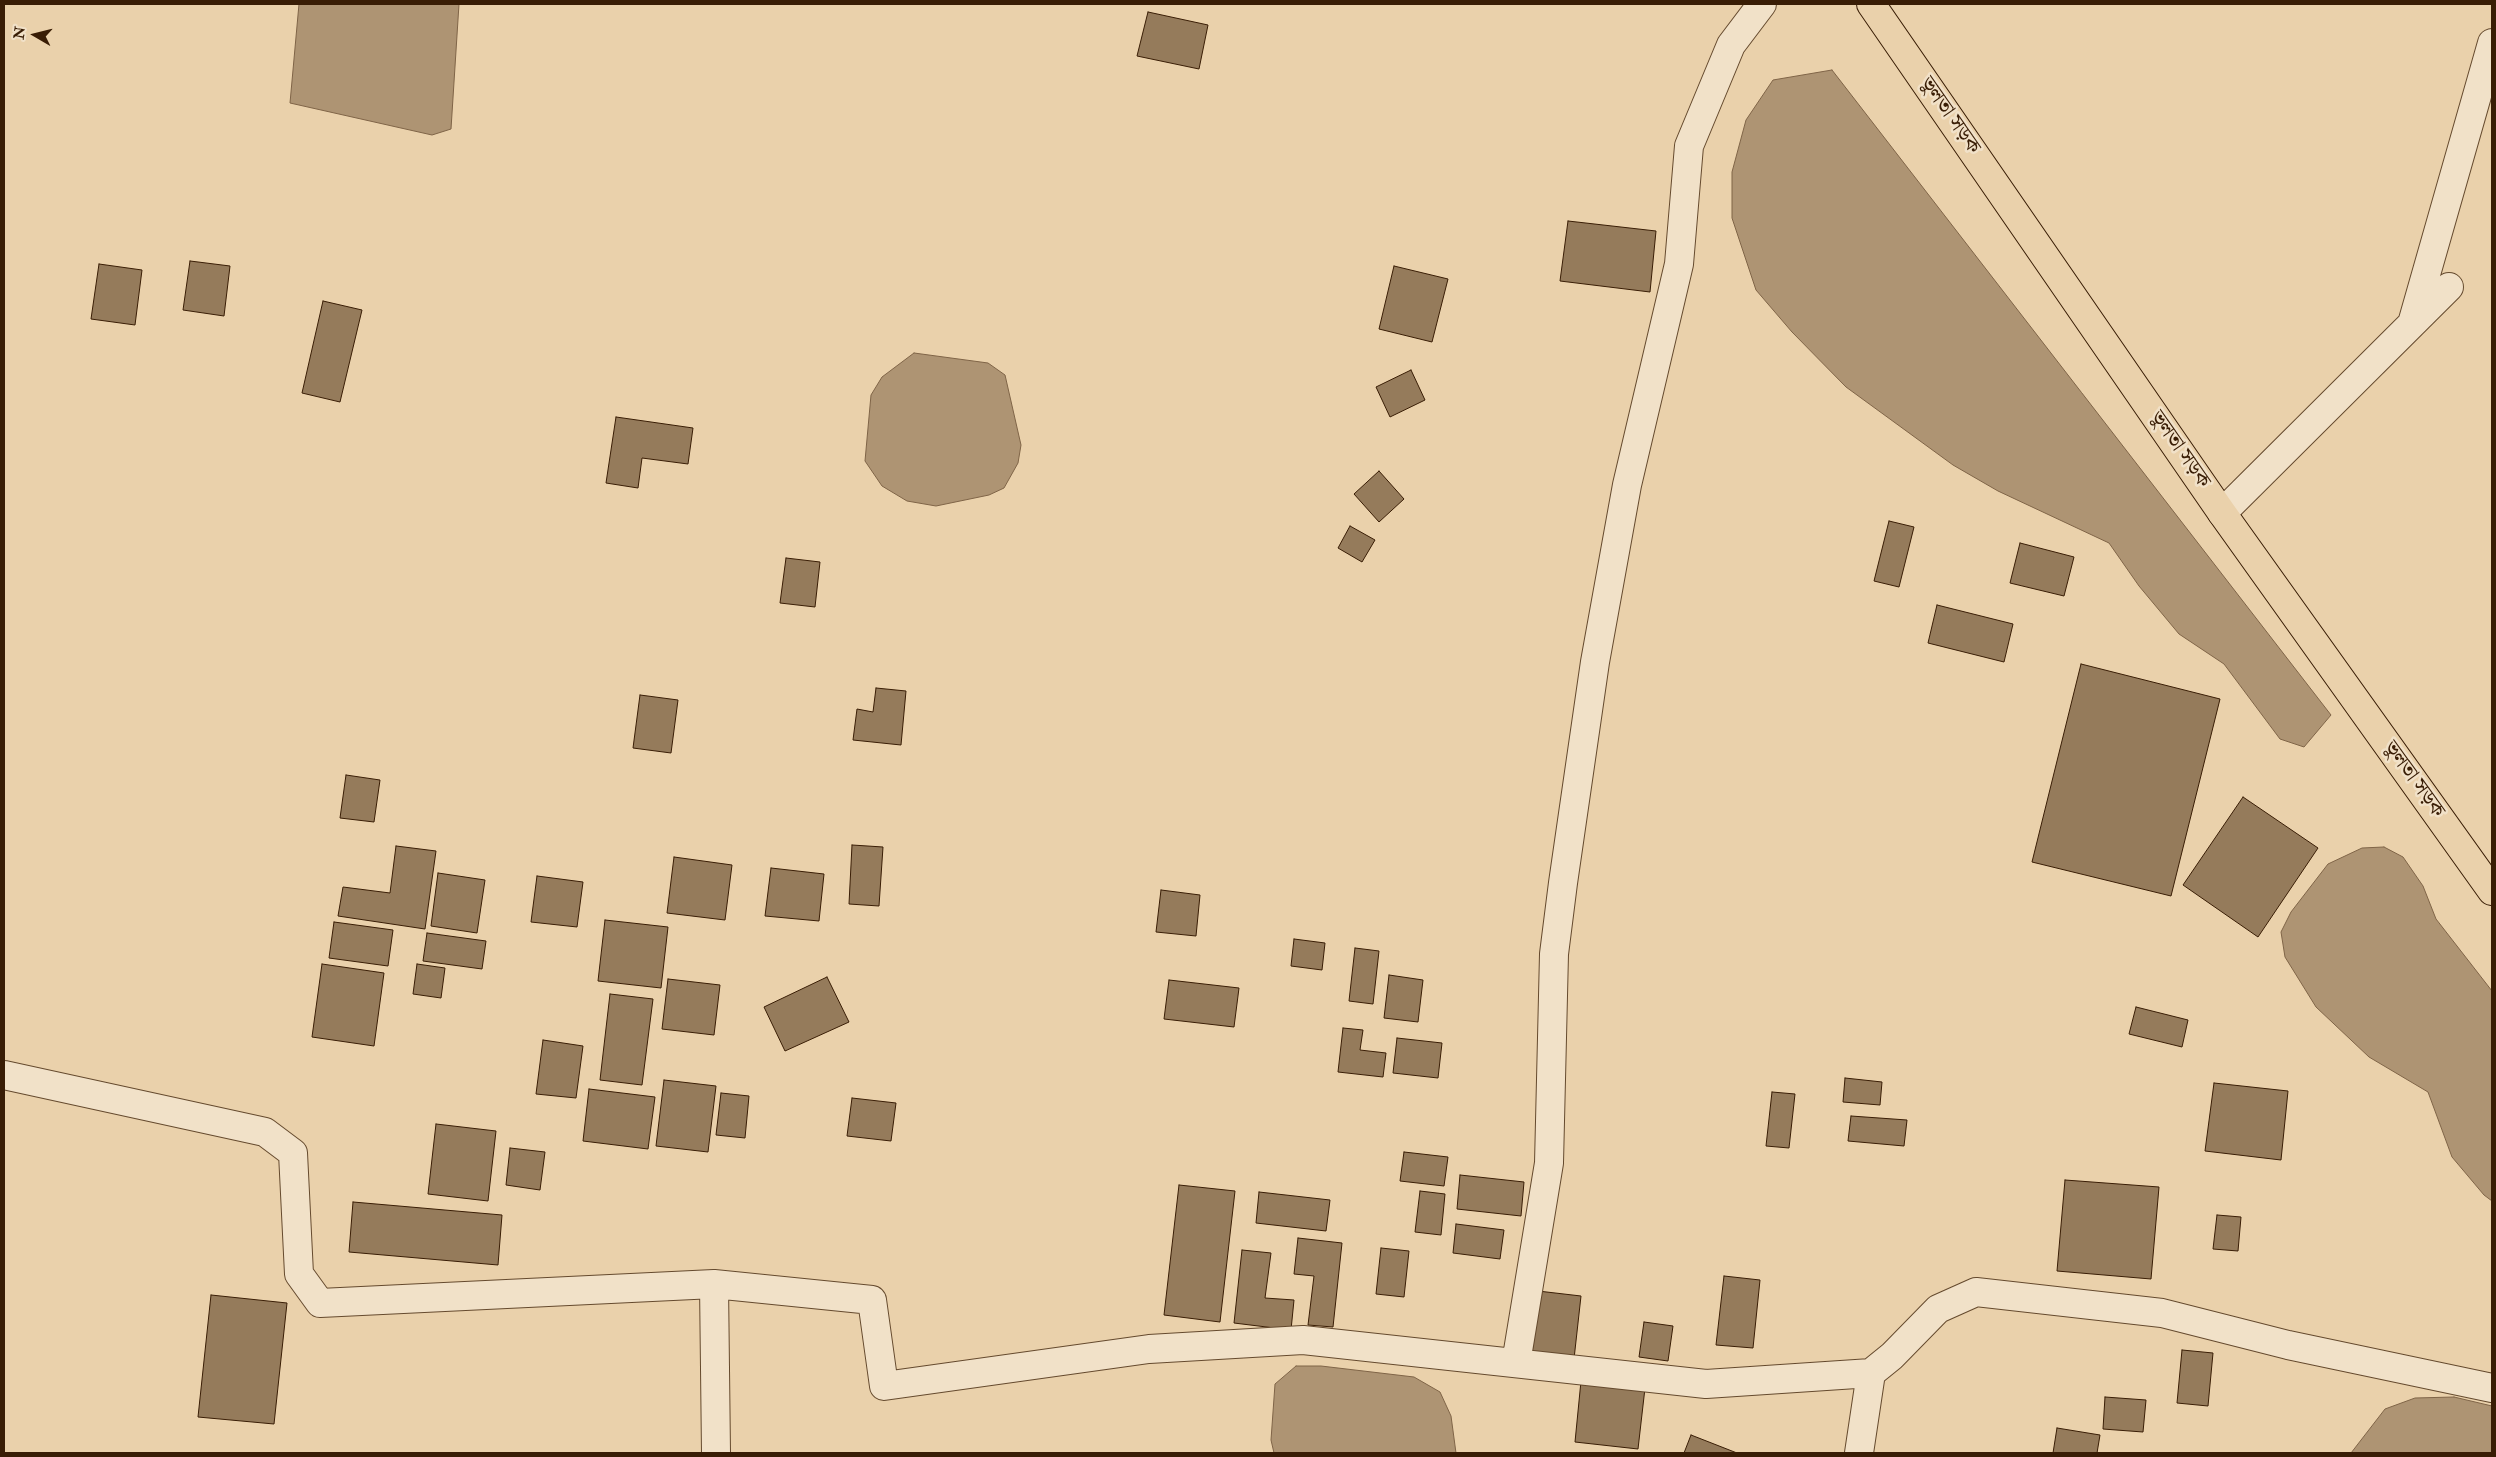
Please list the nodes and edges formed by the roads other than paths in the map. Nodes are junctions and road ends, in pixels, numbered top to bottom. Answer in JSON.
{"nodes":[{"id":1,"x":1762,"y":4,"type":"edge"},
{"id":2,"x":1872,"y":4,"type":"edge"},
{"id":3,"x":2492,"y":43,"type":"edge"},
{"id":4,"x":2449,"y":287,"type":"dead end"},
{"id":5,"x":2412,"y":324,"type":"junction"},
{"id":6,"x":2222,"y":513,"type":"junction"},
{"id":7,"x":2492,"y":891,"type":"edge"},
{"id":8,"x":4,"y":1075,"type":"edge"},
{"id":9,"x":714,"y":1284,"type":"junction"},
{"id":10,"x":1516,"y":1363,"type":"junction"},
{"id":11,"x":1870,"y":1374,"type":"junction"},
{"id":12,"x":2492,"y":1388,"type":"edge"},
{"id":13,"x":716,"y":1453,"type":"edge"},
{"id":14,"x":1859,"y":1453,"type":"edge"}],
"edges":[{"from":1,"to":10,"type":"street"},
{"from":2,"to":6,"type":"highway","name":"ভুলতা সড়ক"},
{"from":3,"to":5,"type":"street"},
{"from":4,"to":5,"type":"street"},
{"from":5,"to":6,"type":"street"},
{"from":6,"to":7,"type":"highway","name":"ভুলতা সড়ক"},
{"from":8,"to":9,"type":"street"},
{"from":9,"to":10,"type":"street"},
{"from":9,"to":13,"type":"street"},
{"from":10,"to":11,"type":"street"},
{"from":11,"to":12,"type":"street"},
{"from":11,"to":14,"type":"street"}]}
